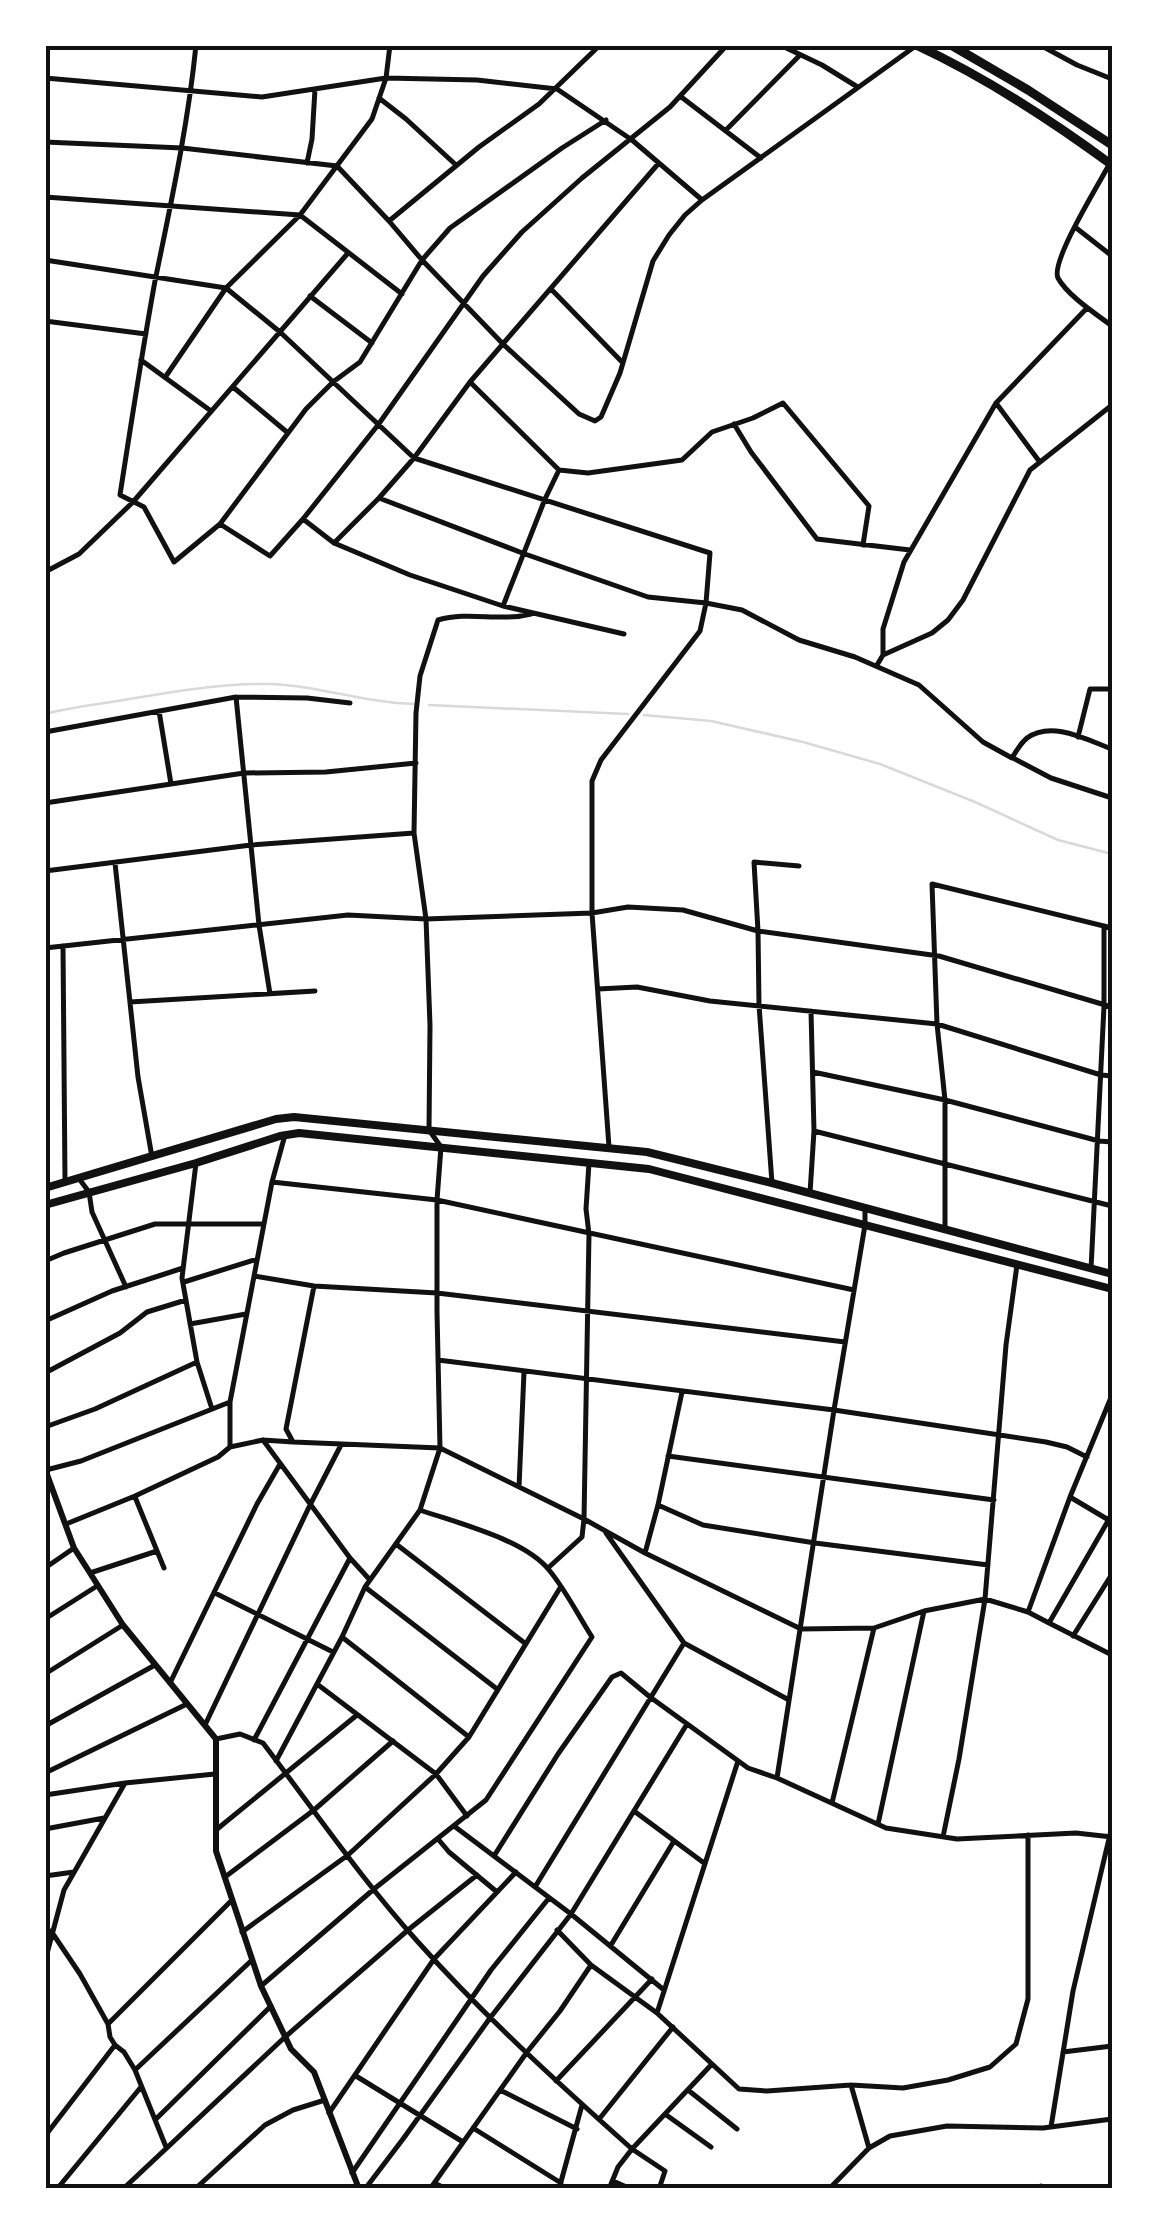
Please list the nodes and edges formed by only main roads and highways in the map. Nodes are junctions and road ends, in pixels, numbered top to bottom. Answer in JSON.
{"nodes":[{"id":1,"x":917,"y":45,"type":"edge"},
{"id":2,"x":951,"y":45,"type":"edge"},
{"id":3,"x":966,"y":48,"type":"edge"},
{"id":4,"x":1112,"y":146,"type":"edge"},
{"id":5,"x":1111,"y":164,"type":"edge"},
{"id":6,"x":45,"y":1188,"type":"edge"},
{"id":7,"x":45,"y":1205,"type":"edge"},
{"id":8,"x":1112,"y":1274,"type":"edge"},
{"id":9,"x":1112,"y":1289,"type":"edge"}],
"edges":[{"from":1,"to":5,"type":"main road"},
{"from":2,"to":3,"type":"main road"},
{"from":3,"to":4,"type":"main road"},
{"from":6,"to":8,"type":"main road"},
{"from":7,"to":9,"type":"main road"}]}
